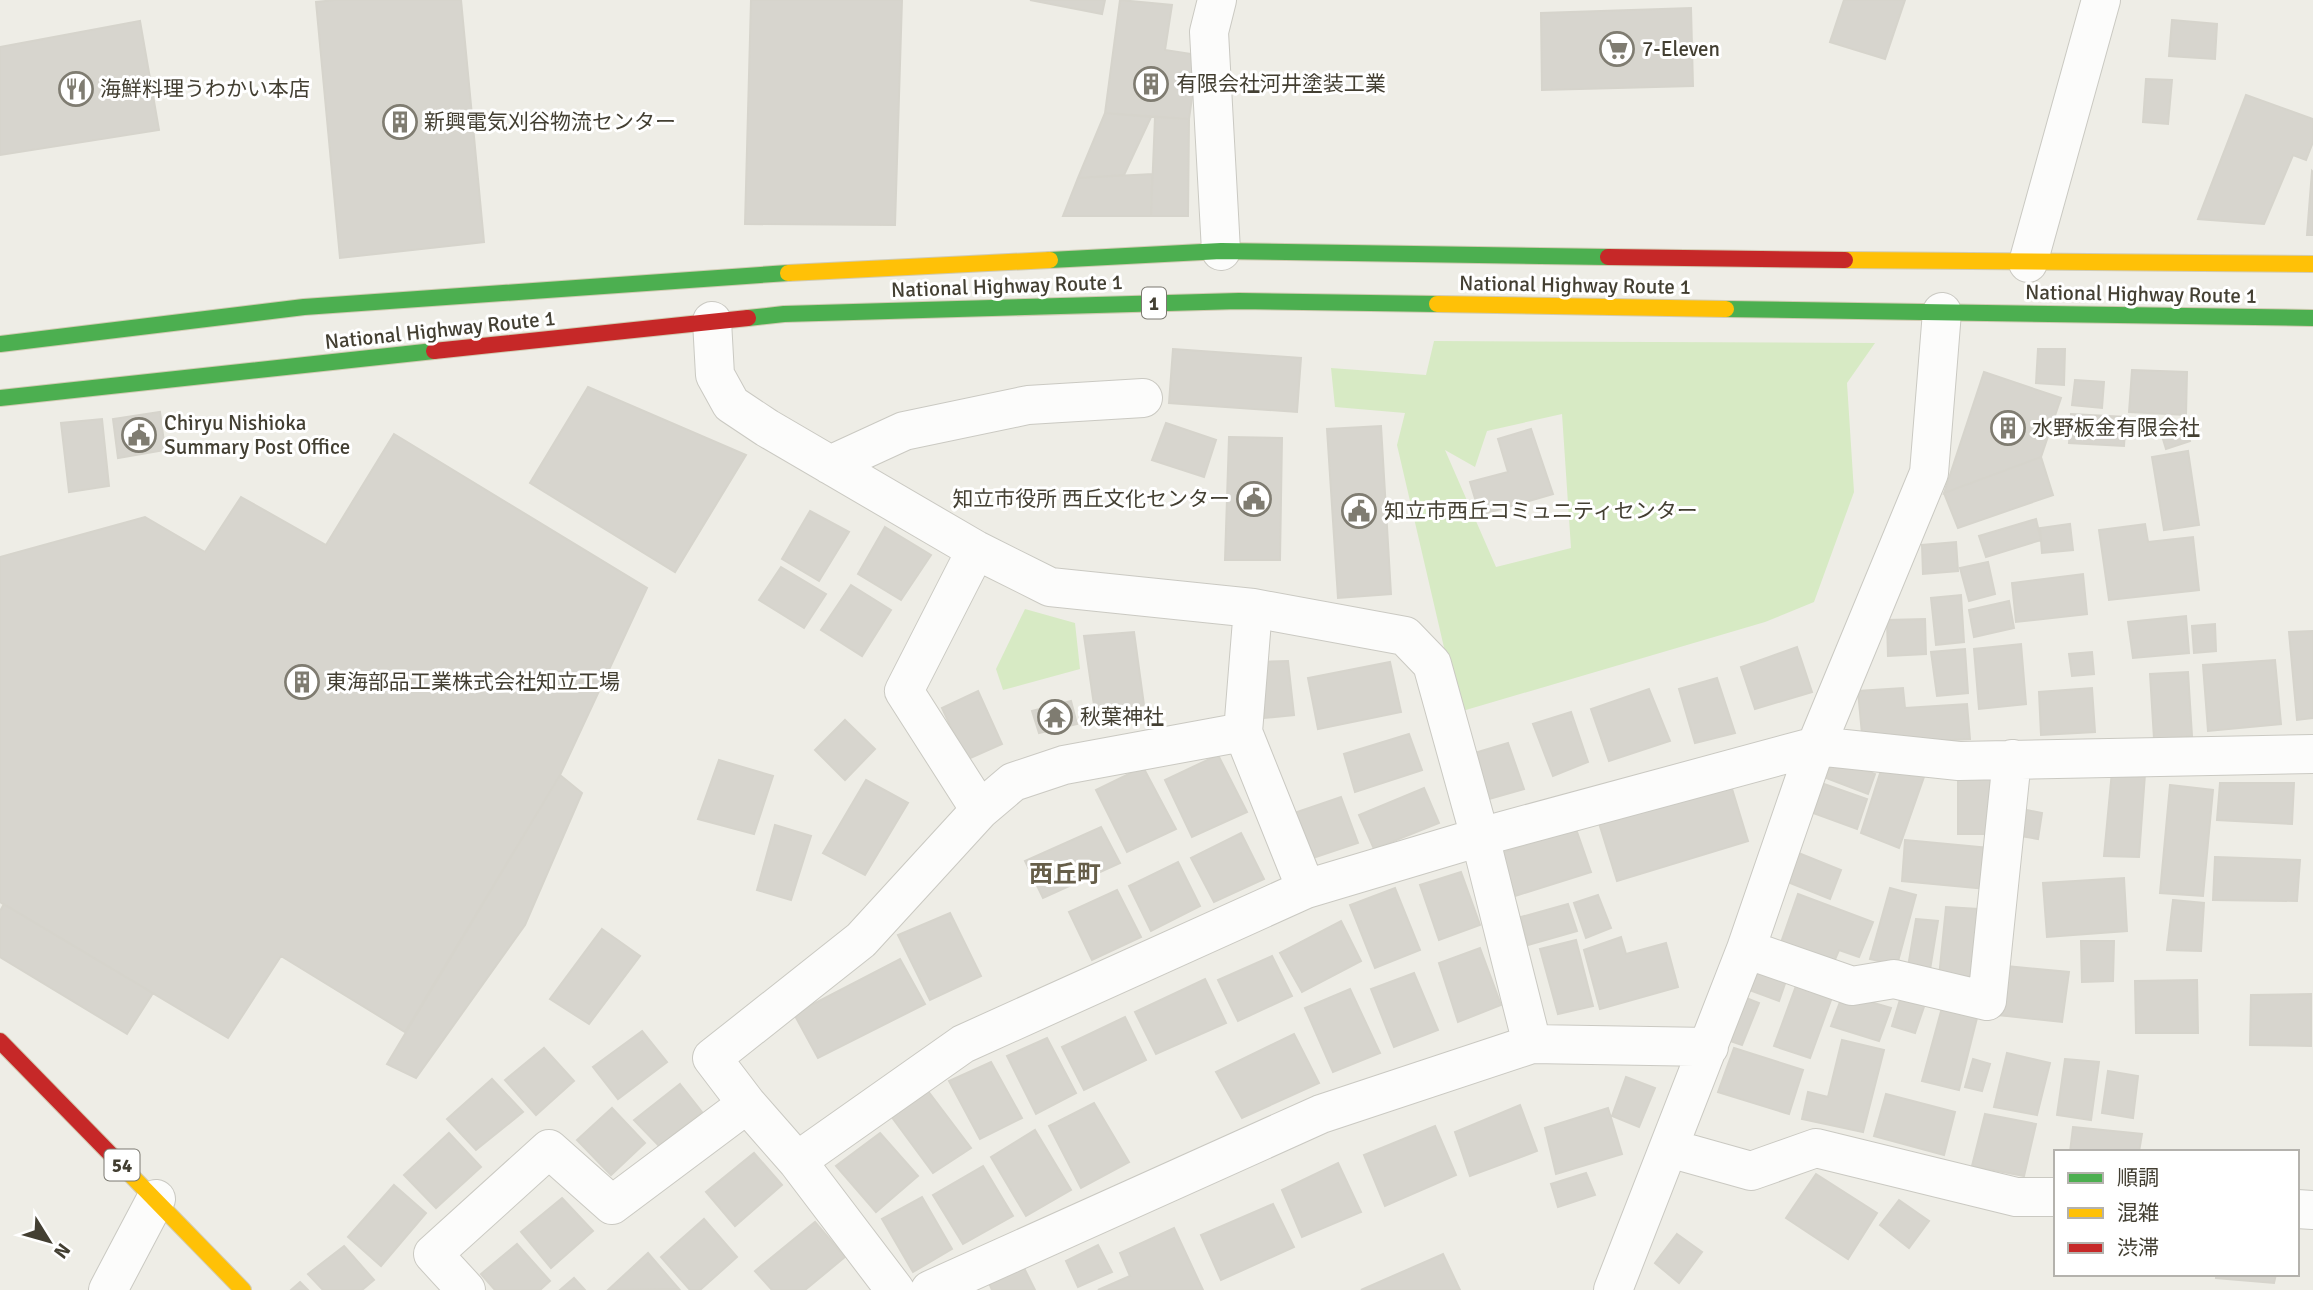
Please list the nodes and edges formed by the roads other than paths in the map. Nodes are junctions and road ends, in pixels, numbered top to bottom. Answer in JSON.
{"nodes":[{"id":1,"x":1217,"y":0,"type":"edge"},
{"id":2,"x":2101,"y":0,"type":"edge"},
{"id":3,"x":1221,"y":251,"type":"junction"},
{"id":4,"x":2028,"y":263,"type":"junction"},
{"id":5,"x":2313,"y":264,"type":"edge"},
{"id":6,"x":1942,"y":312,"type":"junction"},
{"id":7,"x":2313,"y":318,"type":"edge"},
{"id":8,"x":712,"y":321,"type":"junction"},
{"id":9,"x":0,"y":344,"type":"edge"},
{"id":10,"x":0,"y":398,"type":"edge"},
{"id":11,"x":1143,"y":398,"type":"dead end"},
{"id":12,"x":830,"y":465,"type":"junction"},
{"id":13,"x":976,"y":550,"type":"junction"},
{"id":14,"x":1253,"y":608,"type":"junction"},
{"id":15,"x":1243,"y":732,"type":"junction"},
{"id":16,"x":1816,"y":746,"type":"junction"},
{"id":17,"x":2313,"y":754,"type":"edge"},
{"id":18,"x":2012,"y":759,"type":"junction"},
{"id":19,"x":980,"y":810,"type":"junction"},
{"id":20,"x":1480,"y":837,"type":"junction"},
{"id":21,"x":1306,"y":889,"type":"junction"},
{"id":22,"x":1746,"y":949,"type":"junction"},
{"id":23,"x":0,"y":1041,"type":"edge"},
{"id":24,"x":1532,"y":1044,"type":"junction"},
{"id":25,"x":1709,"y":1046,"type":"junction"},
{"id":26,"x":747,"y":1104,"type":"junction"},
{"id":27,"x":1669,"y":1148,"type":"junction"},
{"id":28,"x":797,"y":1161,"type":"junction"},
{"id":29,"x":2054,"y":1197,"type":"edge"},
{"id":30,"x":156,"y":1199,"type":"junction"},
{"id":31,"x":107,"y":1290,"type":"edge"},
{"id":32,"x":243,"y":1290,"type":"edge"},
{"id":33,"x":466,"y":1290,"type":"edge"},
{"id":34,"x":895,"y":1290,"type":"edge"},
{"id":35,"x":930,"y":1290,"type":"edge"},
{"id":36,"x":1614,"y":1290,"type":"edge"}],
"edges":[{"from":1,"to":3,"type":"street"},
{"from":2,"to":4,"type":"street"},
{"from":3,"to":4,"type":"main road","name":"National Highway Route 1"},
{"from":3,"to":9,"type":"main road","name":"National Highway Route 1"},
{"from":4,"to":5,"type":"main road","name":"National Highway Route 1"},
{"from":6,"to":7,"type":"main road","name":"National Highway Route 1","number":"1"},
{"from":6,"to":8,"type":"main road","name":"National Highway Route 1","number":"1"},
{"from":6,"to":16,"type":"street"},
{"from":8,"to":10,"type":"main road","name":"National Highway Route 1","number":"1"},
{"from":8,"to":12,"type":"street"},
{"from":11,"to":12,"type":"street"},
{"from":12,"to":13,"type":"street"},
{"from":13,"to":14,"type":"street"},
{"from":13,"to":19,"type":"street"},
{"from":14,"to":15,"type":"street"},
{"from":14,"to":20,"type":"street"},
{"from":15,"to":19,"type":"street"},
{"from":15,"to":21,"type":"street"},
{"from":16,"to":18,"type":"street"},
{"from":16,"to":20,"type":"street"},
{"from":16,"to":22,"type":"street"},
{"from":17,"to":18,"type":"street"},
{"from":18,"to":22,"type":"street"},
{"from":19,"to":26,"type":"street"},
{"from":20,"to":21,"type":"street"},
{"from":20,"to":24,"type":"street"},
{"from":21,"to":28,"type":"street"},
{"from":22,"to":25,"type":"street"},
{"from":23,"to":30,"type":"main road","number":"54"},
{"from":24,"to":25,"type":"street"},
{"from":24,"to":35,"type":"street"},
{"from":25,"to":27,"type":"street"},
{"from":26,"to":28,"type":"street"},
{"from":26,"to":33,"type":"street"},
{"from":27,"to":29,"type":"street"},
{"from":27,"to":36,"type":"street"},
{"from":28,"to":34,"type":"street"},
{"from":30,"to":31,"type":"street"},
{"from":30,"to":32,"type":"main road","number":"54"}]}
